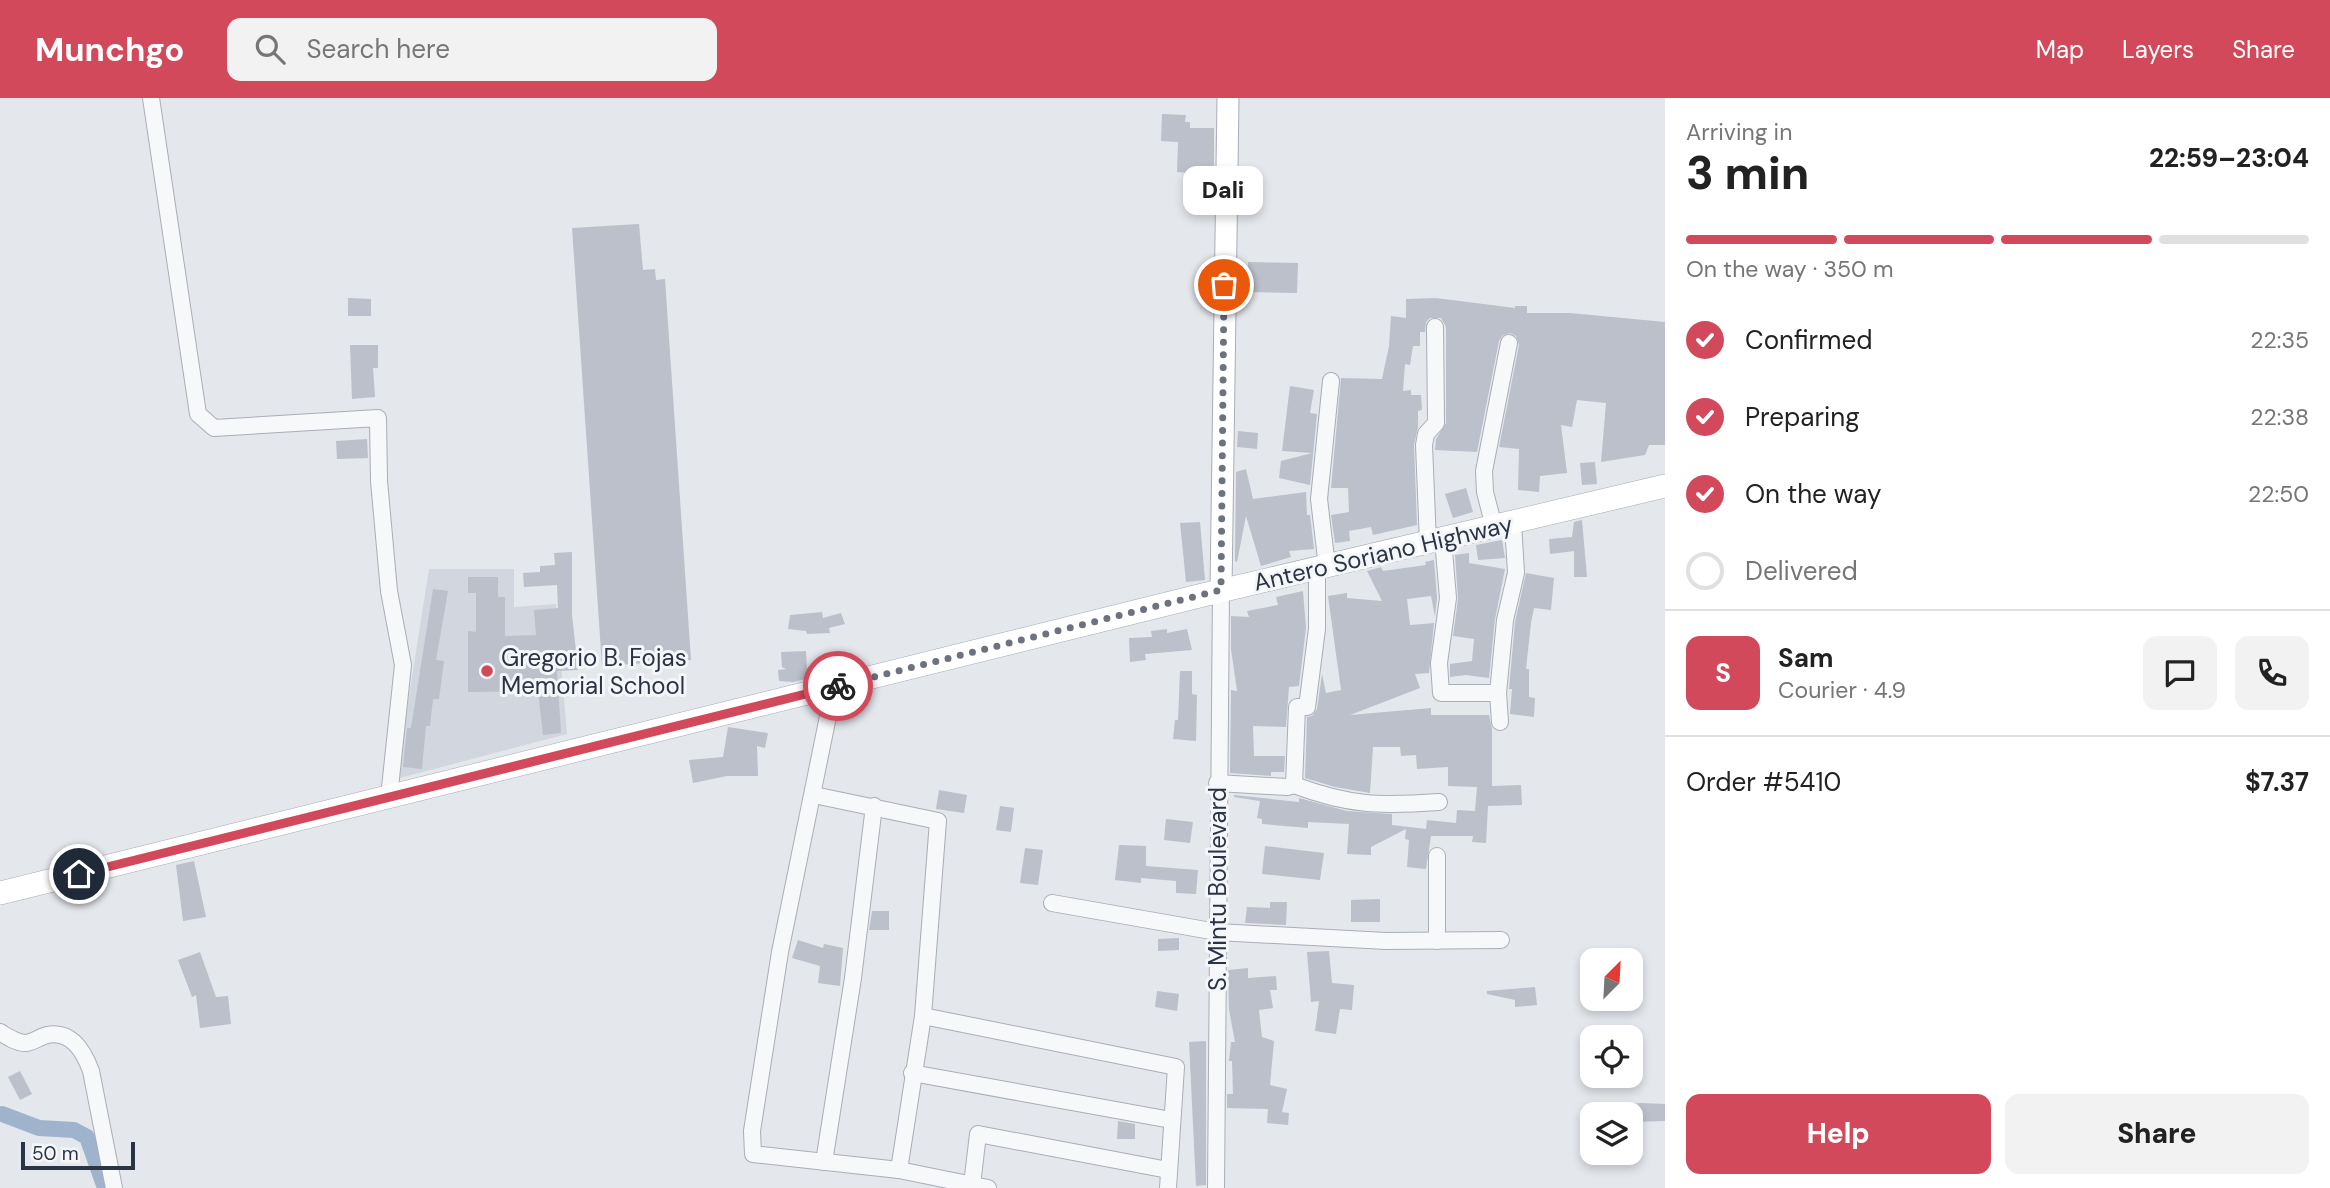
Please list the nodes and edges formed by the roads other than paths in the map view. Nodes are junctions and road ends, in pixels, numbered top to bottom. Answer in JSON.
{"nodes":[{"id":1,"x":151,"y":98,"type":"edge"},
{"id":2,"x":1228,"y":98,"type":"edge"},
{"id":3,"x":1435,"y":327,"type":"dead end"},
{"id":4,"x":1509,"y":343,"type":"dead end"},
{"id":5,"x":1331,"y":381,"type":"dead end"},
{"id":6,"x":1665,"y":486,"type":"edge"},
{"id":7,"x":1504,"y":525,"type":"junction"},
{"id":8,"x":1436,"y":541,"type":"junction"},
{"id":9,"x":1322,"y":568,"type":"junction"},
{"id":10,"x":1221,"y":590,"type":"junction"},
{"id":11,"x":834,"y":687,"type":"junction"},
{"id":12,"x":1498,"y":693,"type":"junction"},
{"id":13,"x":1500,"y":722,"type":"dead end"},
{"id":14,"x":1217,"y":783,"type":"junction"},
{"id":15,"x":1294,"y":785,"type":"junction"},
{"id":16,"x":814,"y":795,"type":"junction"},
{"id":17,"x":390,"y":797,"type":"junction"},
{"id":18,"x":1440,"y":802,"type":"dead end"},
{"id":19,"x":874,"y":806,"type":"junction"},
{"id":20,"x":1437,"y":856,"type":"dead end"},
{"id":21,"x":0,"y":893,"type":"edge"},
{"id":22,"x":1052,"y":903,"type":"dead end"},
{"id":23,"x":1217,"y":932,"type":"junction"},
{"id":24,"x":1437,"y":940,"type":"junction"},
{"id":25,"x":1501,"y":940,"type":"dead end"},
{"id":26,"x":923,"y":1016,"type":"junction"},
{"id":27,"x":0,"y":1032,"type":"edge"},
{"id":28,"x":912,"y":1073,"type":"junction"},
{"id":29,"x":1171,"y":1120,"type":"junction"},
{"id":30,"x":824,"y":1162,"type":"junction"},
{"id":31,"x":898,"y":1170,"type":"junction"},
{"id":32,"x":1168,"y":1170,"type":"junction"},
{"id":33,"x":980,"y":1187,"type":"edge"},
{"id":34,"x":114,"y":1188,"type":"edge"},
{"id":35,"x":1168,"y":1188,"type":"edge"},
{"id":36,"x":1216,"y":1188,"type":"edge"}],
"edges":[{"from":1,"to":17,"type":"street"},
{"from":2,"to":10,"type":"street"},
{"from":3,"to":8,"type":"street"},
{"from":4,"to":7,"type":"street"},
{"from":5,"to":9,"type":"street"},
{"from":6,"to":7,"type":"main road","name":"Antero Soriano Highway"},
{"from":7,"to":8,"type":"main road","name":"Antero Soriano Highway"},
{"from":7,"to":12,"type":"street"},
{"from":8,"to":9,"type":"main road","name":"Antero Soriano Highway"},
{"from":8,"to":12,"type":"street"},
{"from":9,"to":10,"type":"main road","name":"Antero Soriano Highway"},
{"from":9,"to":15,"type":"street"},
{"from":10,"to":11,"type":"main road","name":"Antero Soriano Highway"},
{"from":10,"to":14,"type":"street","name":"S. Mintu Boulevard"},
{"from":11,"to":16,"type":"street"},
{"from":11,"to":17,"type":"main road","name":"Antero Soriano Highway"},
{"from":12,"to":13,"type":"street"},
{"from":14,"to":15,"type":"street"},
{"from":14,"to":23,"type":"street","name":"S. Mintu Boulevard"},
{"from":15,"to":18,"type":"street"},
{"from":16,"to":19,"type":"street"},
{"from":16,"to":30,"type":"street"},
{"from":17,"to":21,"type":"main road","name":"Antero Soriano Highway"},
{"from":19,"to":26,"type":"street"},
{"from":19,"to":30,"type":"street"},
{"from":20,"to":24,"type":"street"},
{"from":22,"to":23,"type":"street"},
{"from":23,"to":24,"type":"street"},
{"from":23,"to":36,"type":"street","name":"S. Mintu Boulevard"},
{"from":24,"to":25,"type":"street"},
{"from":26,"to":28,"type":"street"},
{"from":26,"to":29,"type":"street"},
{"from":27,"to":34,"type":"street"},
{"from":28,"to":29,"type":"street"},
{"from":28,"to":31,"type":"street"},
{"from":29,"to":32,"type":"street"},
{"from":30,"to":31,"type":"street"},
{"from":31,"to":33,"type":"street"},
{"from":32,"to":33,"type":"street"},
{"from":32,"to":35,"type":"street"}]}
